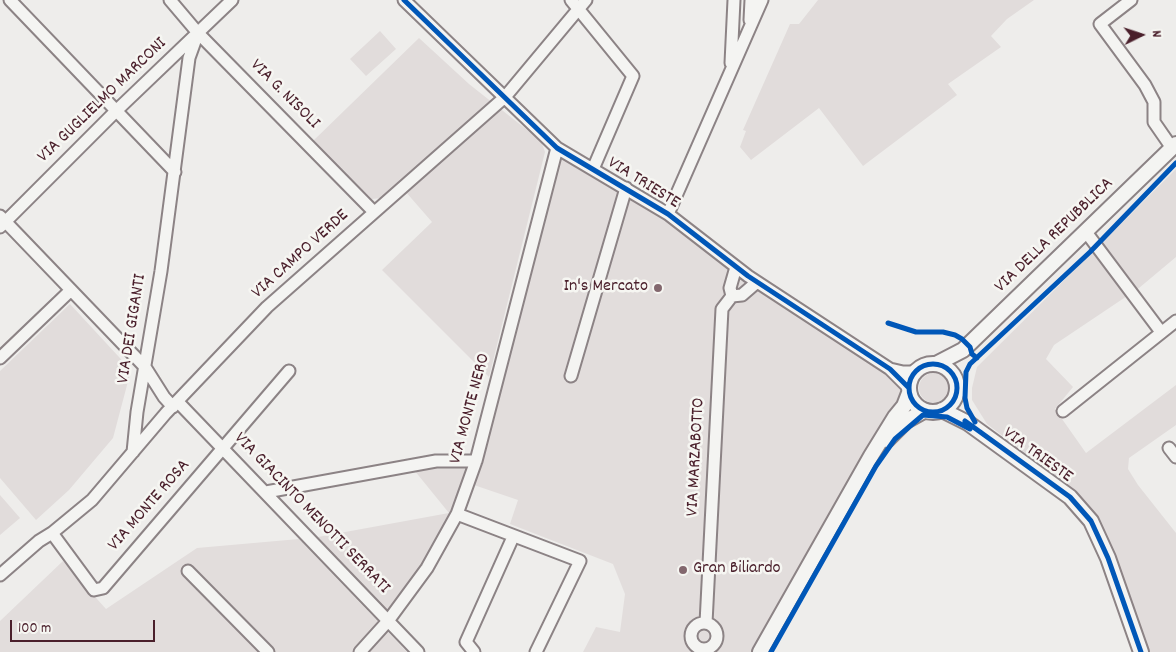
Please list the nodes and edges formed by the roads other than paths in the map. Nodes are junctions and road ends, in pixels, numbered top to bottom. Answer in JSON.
{"nodes":[{"id":1,"x":10,"y":0,"type":"edge"},
{"id":2,"x":170,"y":0,"type":"edge"},
{"id":3,"x":232,"y":0,"type":"edge"},
{"id":4,"x":404,"y":0,"type":"edge"},
{"id":5,"x":734,"y":0,"type":"edge"},
{"id":6,"x":751,"y":0,"type":"edge"},
{"id":7,"x":762,"y":0,"type":"edge"},
{"id":8,"x":1131,"y":0,"type":"edge"},
{"id":9,"x":578,"y":3,"type":"edge"},
{"id":10,"x":748,"y":32,"type":"junction"},
{"id":11,"x":198,"y":33,"type":"junction"},
{"id":12,"x":731,"y":71,"type":"junction"},
{"id":13,"x":505,"y":97,"type":"junction"},
{"id":14,"x":116,"y":111,"type":"junction"},
{"id":15,"x":1174,"y":146,"type":"edge"},
{"id":16,"x":557,"y":148,"type":"junction"},
{"id":17,"x":593,"y":169,"type":"junction"},
{"id":18,"x":175,"y":172,"type":"junction"},
{"id":19,"x":626,"y":188,"type":"junction"},
{"id":20,"x":374,"y":212,"type":"junction"},
{"id":21,"x":668,"y":214,"type":"junction"},
{"id":22,"x":2,"y":222,"type":"edge"},
{"id":23,"x":1086,"y":232,"type":"junction"},
{"id":24,"x":736,"y":267,"type":"junction"},
{"id":25,"x":757,"y":282,"type":"junction"},
{"id":26,"x":71,"y":290,"type":"junction"},
{"id":27,"x":732,"y":296,"type":"junction"},
{"id":28,"x":1176,"y":320,"type":"edge"},
{"id":29,"x":1161,"y":332,"type":"junction"},
{"id":30,"x":963,"y":350,"type":"junction"},
{"id":31,"x":0,"y":358,"type":"edge"},
{"id":32,"x":936,"y":364,"type":"junction"},
{"id":33,"x":145,"y":367,"type":"junction"},
{"id":34,"x":890,"y":369,"type":"junction"},
{"id":35,"x":289,"y":371,"type":"dead end"},
{"id":36,"x":915,"y":372,"type":"junction"},
{"id":37,"x":953,"y":375,"type":"junction"},
{"id":38,"x":571,"y":376,"type":"dead end"},
{"id":39,"x":142,"y":384,"type":"junction"},
{"id":40,"x":909,"y":391,"type":"junction"},
{"id":41,"x":164,"y":397,"type":"junction"},
{"id":42,"x":955,"y":398,"type":"junction"},
{"id":43,"x":176,"y":404,"type":"junction"},
{"id":44,"x":942,"y":410,"type":"junction"},
{"id":45,"x":924,"y":411,"type":"junction"},
{"id":46,"x":1063,"y":411,"type":"dead end"},
{"id":47,"x":968,"y":423,"type":"junction"},
{"id":48,"x":224,"y":448,"type":"junction"},
{"id":49,"x":133,"y":452,"type":"junction"},
{"id":50,"x":871,"y":456,"type":"junction"},
{"id":51,"x":476,"y":461,"type":"junction"},
{"id":52,"x":266,"y":492,"type":"junction"},
{"id":53,"x":457,"y":514,"type":"junction"},
{"id":54,"x":52,"y":533,"type":"junction"},
{"id":55,"x":513,"y":537,"type":"junction"},
{"id":56,"x":188,"y":571,"type":"dead end"},
{"id":57,"x":0,"y":575,"type":"edge"},
{"id":58,"x":388,"y":621,"type":"junction"},
{"id":59,"x":706,"y":623,"type":"dead end"},
{"id":60,"x":268,"y":652,"type":"edge"},
{"id":61,"x":360,"y":652,"type":"edge"},
{"id":62,"x":418,"y":652,"type":"edge"},
{"id":63,"x":474,"y":652,"type":"edge"},
{"id":64,"x":536,"y":652,"type":"edge"},
{"id":65,"x":760,"y":652,"type":"edge"},
{"id":66,"x":1141,"y":652,"type":"edge"}],
"edges":[{"from":1,"to":14,"type":"street"},
{"from":2,"to":11,"type":"street","name":"VIA G. NISOLI"},
{"from":3,"to":11,"type":"street","name":"VIA GUGLIELMO MARCONI"},
{"from":4,"to":13,"type":"street","name":"VIA TRIESTE"},
{"from":5,"to":12,"type":"street"},
{"from":6,"to":10,"type":"street"},
{"from":7,"to":10,"type":"street"},
{"from":8,"to":15,"type":"street","name":"VIA DELLA REPUBBLICA"},
{"from":9,"to":13,"type":"street","name":"VIA CAMPO VERDE"},
{"from":9,"to":17,"type":"street"},
{"from":10,"to":12,"type":"street"},
{"from":11,"to":14,"type":"street","name":"VIA GUGLIELMO MARCONI"},
{"from":11,"to":18,"type":"street","name":"VIA DEI GIGANTI"},
{"from":11,"to":20,"type":"street","name":"VIA G. NISOLI"},
{"from":12,"to":21,"type":"street"},
{"from":13,"to":16,"type":"street","name":"VIA TRIESTE"},
{"from":13,"to":20,"type":"street","name":"VIA CAMPO VERDE"},
{"from":14,"to":18,"type":"street"},
{"from":14,"to":22,"type":"street","name":"VIA GUGLIELMO MARCONI"},
{"from":15,"to":23,"type":"street","name":"VIA DELLA REPUBBLICA"},
{"from":16,"to":17,"type":"street","name":"VIA TRIESTE"},
{"from":16,"to":51,"type":"street","name":"VIA MONTE NERO"},
{"from":17,"to":19,"type":"street","name":"VIA TRIESTE"},
{"from":18,"to":33,"type":"street","name":"VIA DEI GIGANTI"},
{"from":19,"to":21,"type":"street","name":"VIA TRIESTE"},
{"from":19,"to":38,"type":"street"},
{"from":20,"to":43,"type":"street","name":"VIA CAMPO VERDE"},
{"from":21,"to":24,"type":"street","name":"VIA TRIESTE"},
{"from":22,"to":26,"type":"street","name":"VIA GIACINTO MENOTTI SERRATI"},
{"from":23,"to":29,"type":"street"},
{"from":23,"to":30,"type":"street","name":"VIA DELLA REPUBBLICA"},
{"from":24,"to":25,"type":"street","name":"VIA TRIESTE"},
{"from":24,"to":27,"type":"street","name":"VIA MARZABOTTO"},
{"from":25,"to":27,"type":"street"},
{"from":25,"to":34,"type":"street","name":"VIA TRIESTE"},
{"from":26,"to":31,"type":"street"},
{"from":26,"to":33,"type":"street","name":"VIA GIACINTO MENOTTI SERRATI"},
{"from":27,"to":59,"type":"street","name":"VIA MARZABOTTO"},
{"from":28,"to":29,"type":"street"},
{"from":29,"to":46,"type":"street"},
{"from":30,"to":32,"type":"street","name":"VIA DELLA REPUBBLICA"},
{"from":30,"to":37,"type":"street","name":"VIA DELLA REPUBBLICA"},
{"from":32,"to":36,"type":"street"},
{"from":32,"to":37,"type":"street"},
{"from":33,"to":39,"type":"street","name":"VIA DEI GIGANTI"},
{"from":33,"to":41,"type":"street","name":"VIA GIACINTO MENOTTI SERRATI"},
{"from":34,"to":36,"type":"street","name":"VIA TRIESTE"},
{"from":34,"to":40,"type":"street","name":"VIA TRIESTE"},
{"from":35,"to":48,"type":"street","name":"VIA MONTE ROSA"},
{"from":36,"to":40,"type":"street"},
{"from":37,"to":42,"type":"street"},
{"from":39,"to":41,"type":"street","name":"VIA GIACINTO MENOTTI SERRATI"},
{"from":39,"to":49,"type":"street","name":"VIA DEI GIGANTI"},
{"from":40,"to":45,"type":"street"},
{"from":40,"to":50,"type":"street"},
{"from":41,"to":43,"type":"street","name":"VIA GIACINTO MENOTTI SERRATI"},
{"from":42,"to":44,"type":"street"},
{"from":42,"to":47,"type":"street","name":"VIA TRIESTE"},
{"from":43,"to":48,"type":"street","name":"VIA GIACINTO MENOTTI SERRATI"},
{"from":43,"to":49,"type":"street","name":"VIA CAMPO VERDE"},
{"from":44,"to":45,"type":"street"},
{"from":44,"to":47,"type":"street","name":"VIA TRIESTE"},
{"from":45,"to":50,"type":"street"},
{"from":47,"to":66,"type":"street","name":"VIA TRIESTE"},
{"from":48,"to":52,"type":"street","name":"VIA GIACINTO MENOTTI SERRATI"},
{"from":48,"to":54,"type":"street","name":"VIA MONTE ROSA"},
{"from":49,"to":54,"type":"street"},
{"from":50,"to":65,"type":"street"},
{"from":51,"to":52,"type":"street"},
{"from":51,"to":53,"type":"street","name":"VIA MONTE NERO"},
{"from":52,"to":58,"type":"street","name":"VIA GIACINTO MENOTTI SERRATI"},
{"from":53,"to":55,"type":"street"},
{"from":53,"to":58,"type":"street","name":"VIA MONTE NERO"},
{"from":54,"to":57,"type":"street"},
{"from":55,"to":63,"type":"street"},
{"from":55,"to":64,"type":"street"},
{"from":56,"to":60,"type":"street"},
{"from":58,"to":61,"type":"street","name":"VIA MONTE NERO"},
{"from":58,"to":62,"type":"street","name":"VIA GIACINTO MENOTTI SERRATI"}]}
